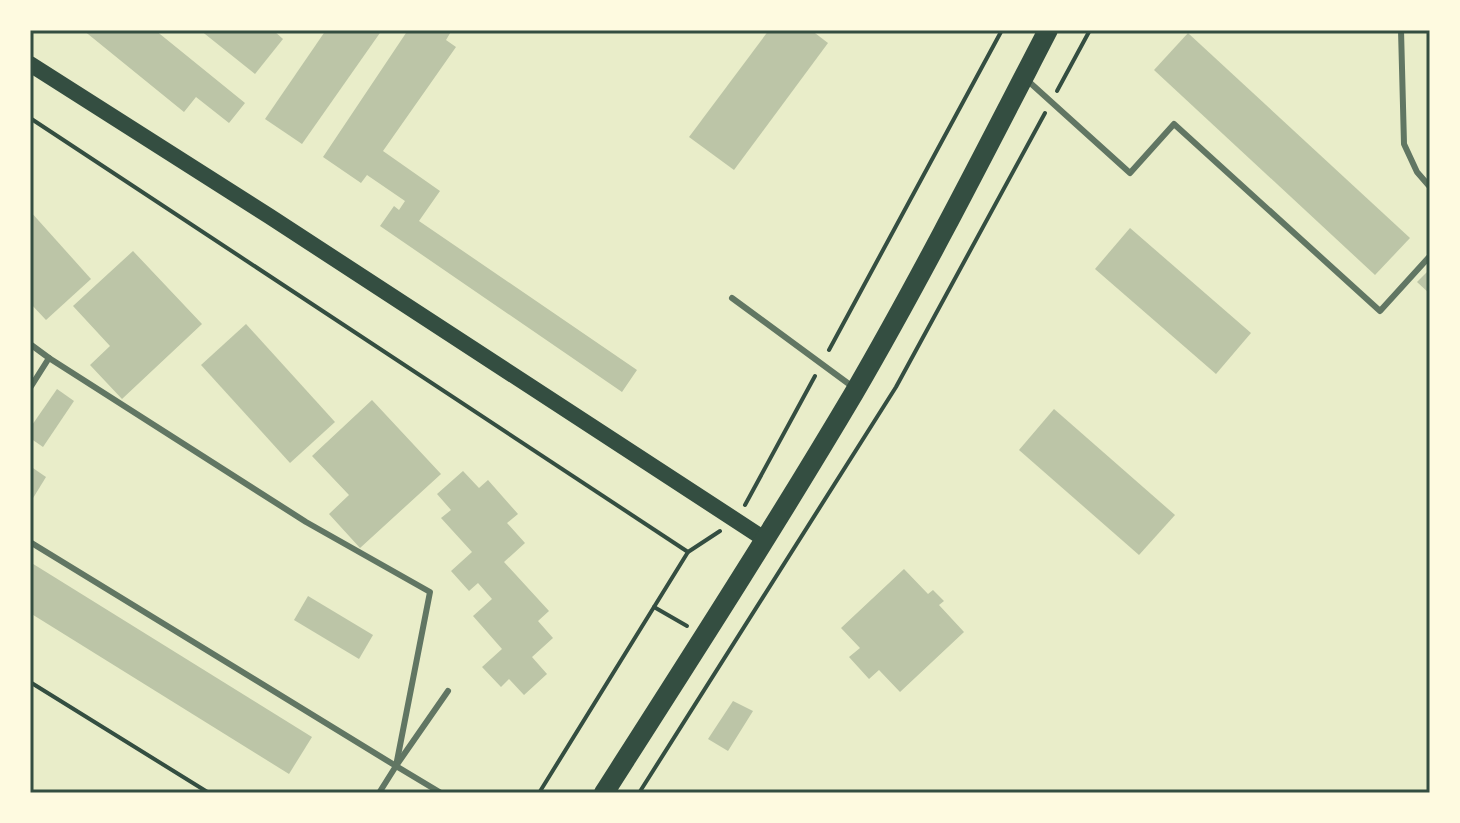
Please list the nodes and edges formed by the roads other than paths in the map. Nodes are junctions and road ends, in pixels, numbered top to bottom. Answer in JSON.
{"nodes":[{"id":1,"x":1048,"y":30,"type":"edge"},
{"id":2,"x":1401,"y":30,"type":"edge"},
{"id":3,"x":30,"y":64,"type":"edge"},
{"id":4,"x":1024,"y":77,"type":"junction"},
{"id":5,"x":1430,"y":187,"type":"edge"},
{"id":6,"x":1430,"y":256,"type":"edge"},
{"id":7,"x":732,"y":298,"type":"dead end"},
{"id":8,"x":30,"y":344,"type":"edge"},
{"id":9,"x":49,"y":358,"type":"junction"},
{"id":10,"x":30,"y":388,"type":"edge"},
{"id":11,"x":855,"y":389,"type":"junction"},
{"id":12,"x":766,"y":540,"type":"junction"},
{"id":13,"x":30,"y":542,"type":"edge"},
{"id":14,"x":448,"y":691,"type":"dead end"},
{"id":15,"x":396,"y":766,"type":"junction"},
{"id":16,"x":379,"y":793,"type":"edge"},
{"id":17,"x":441,"y":793,"type":"edge"},
{"id":18,"x":604,"y":793,"type":"edge"}],
"edges":[{"from":1,"to":4,"type":"main road"},
{"from":2,"to":5,"type":"lane"},
{"from":3,"to":12,"type":"main road"},
{"from":4,"to":6,"type":"lane"},
{"from":4,"to":11,"type":"main road"},
{"from":7,"to":11,"type":"lane"},
{"from":8,"to":9,"type":"lane"},
{"from":9,"to":10,"type":"lane"},
{"from":9,"to":15,"type":"lane"},
{"from":11,"to":12,"type":"main road"},
{"from":12,"to":18,"type":"main road"},
{"from":13,"to":15,"type":"lane"},
{"from":14,"to":15,"type":"lane"},
{"from":15,"to":16,"type":"lane"},
{"from":15,"to":17,"type":"lane"}]}
